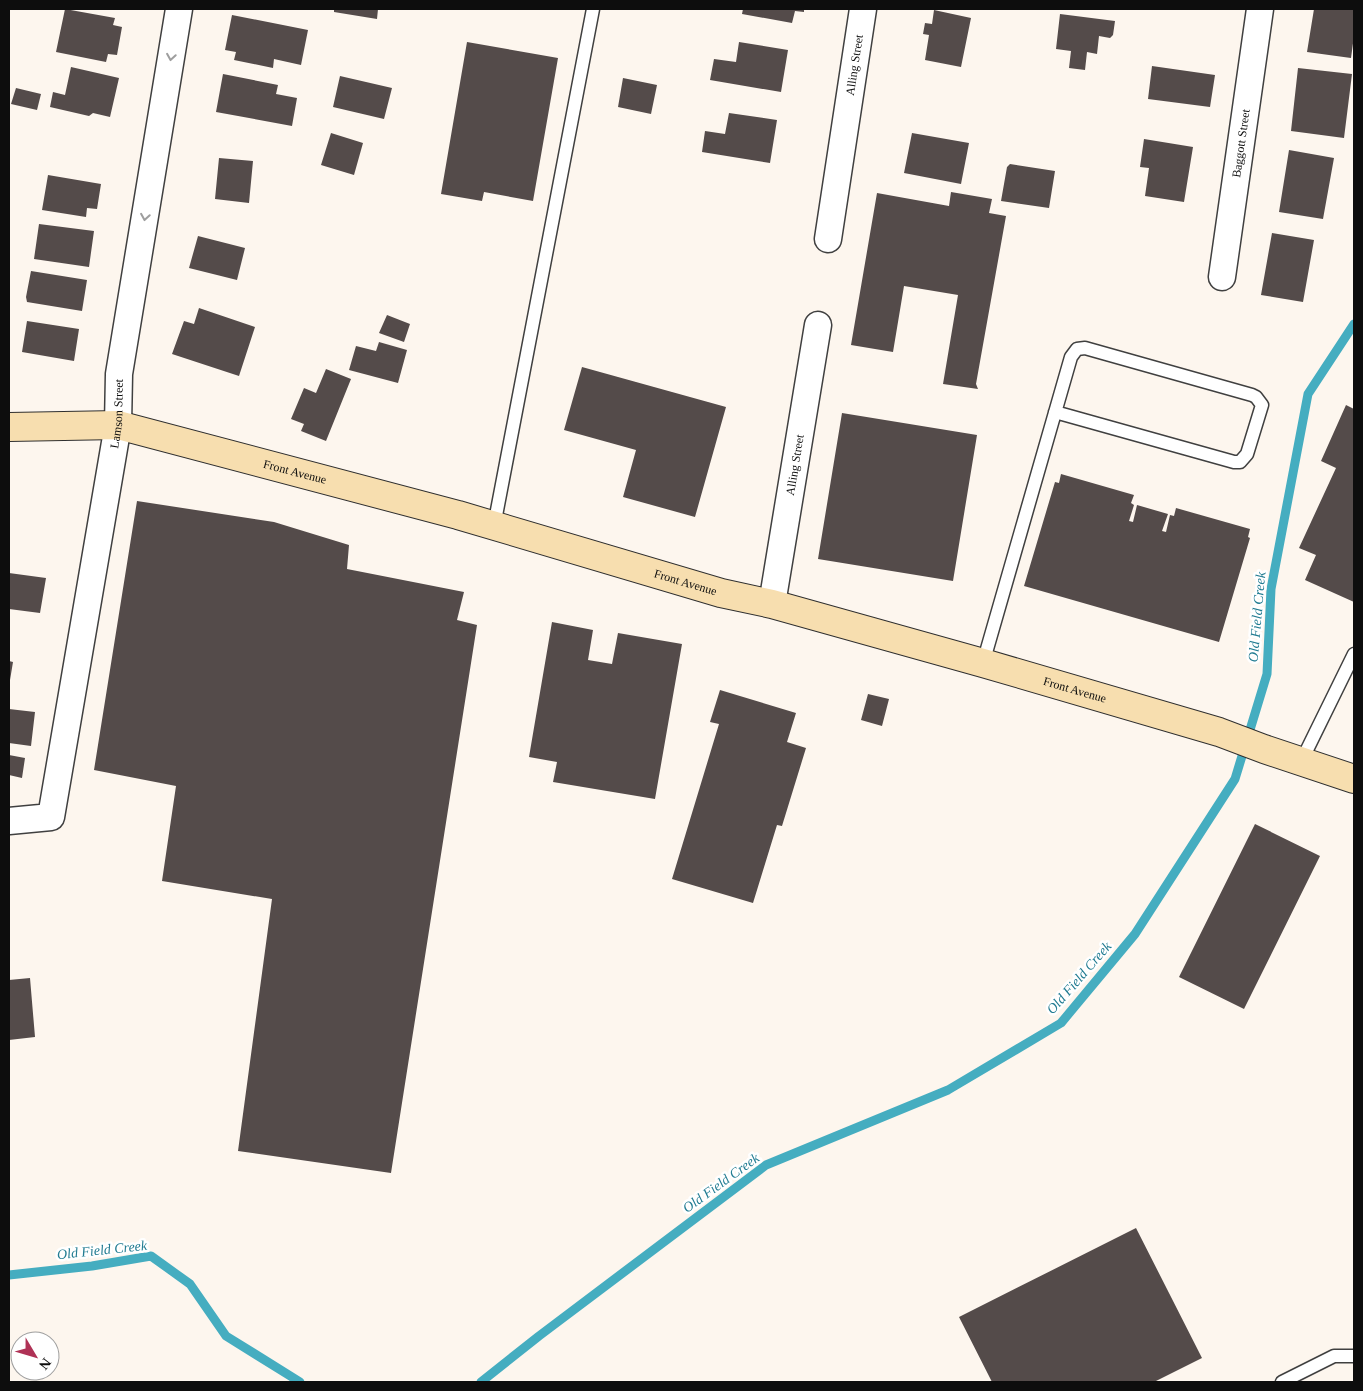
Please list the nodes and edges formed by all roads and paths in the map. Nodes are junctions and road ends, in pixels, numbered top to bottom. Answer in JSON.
{"nodes":[{"id":1,"x":179,"y":9,"type":"edge"},
{"id":2,"x":593,"y":9,"type":"edge"},
{"id":3,"x":863,"y":9,"type":"edge"},
{"id":4,"x":1260,"y":9,"type":"edge"},
{"id":5,"x":828,"y":239,"type":"dead end"},
{"id":6,"x":1222,"y":277,"type":"dead end"},
{"id":7,"x":818,"y":325,"type":"dead end"},
{"id":8,"x":1055,"y":412,"type":"junction"},
{"id":9,"x":118,"y":425,"type":"junction"},
{"id":10,"x":9,"y":427,"type":"edge"},
{"id":11,"x":494,"y":526,"type":"junction"},
{"id":12,"x":772,"y":604,"type":"junction"},
{"id":13,"x":1354,"y":654,"type":"edge"},
{"id":14,"x":982,"y":663,"type":"junction"},
{"id":15,"x":1301,"y":762,"type":"junction"},
{"id":16,"x":1354,"y":778,"type":"edge"},
{"id":17,"x":9,"y":821,"type":"edge"},
{"id":18,"x":1354,"y":1356,"type":"edge"},
{"id":19,"x":1282,"y":1382,"type":"edge"}],
"edges":[{"from":1,"to":9,"type":"street","name":"Lamson Street","one_way":true},
{"from":2,"to":11,"type":"lane"},
{"from":3,"to":5,"type":"street","name":"Alling Street"},
{"from":4,"to":6,"type":"street","name":"Baggott Street"},
{"from":7,"to":12,"type":"street","name":"Alling Street"},
{"from":8,"to":8,"type":"lane"},
{"from":8,"to":14,"type":"lane"},
{"from":9,"to":10,"type":"street","name":"Front Avenue"},
{"from":9,"to":11,"type":"street","name":"Front Avenue"},
{"from":9,"to":17,"type":"street","name":"Lamson Street"},
{"from":11,"to":12,"type":"street","name":"Front Avenue"},
{"from":12,"to":14,"type":"street","name":"Front Avenue"},
{"from":13,"to":15,"type":"lane"},
{"from":14,"to":15,"type":"street","name":"Front Avenue"},
{"from":15,"to":16,"type":"street","name":"Front Avenue"},
{"from":18,"to":19,"type":"lane"}]}
